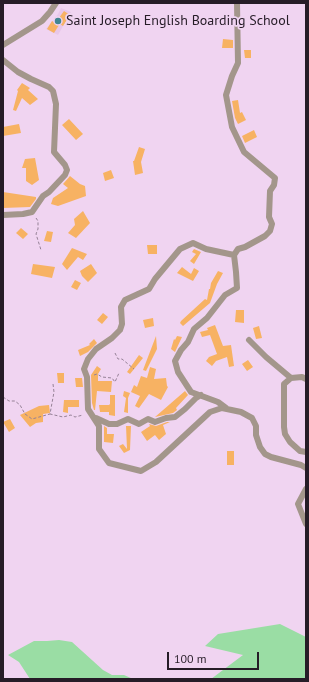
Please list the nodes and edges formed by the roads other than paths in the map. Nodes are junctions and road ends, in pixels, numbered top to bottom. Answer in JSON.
{"nodes":[{"id":1,"x":56,"y":3,"type":"edge"},
{"id":2,"x":237,"y":3,"type":"edge"},
{"id":3,"x":3,"y":45,"type":"edge"},
{"id":4,"x":3,"y":60,"type":"edge"},
{"id":5,"x":3,"y":215,"type":"edge"},
{"id":6,"x":234,"y":255,"type":"junction"},
{"id":7,"x":249,"y":340,"type":"dead end"},
{"id":8,"x":291,"y":378,"type":"junction"},
{"id":9,"x":306,"y":379,"type":"edge"},
{"id":10,"x":202,"y":395,"type":"junction"},
{"id":11,"x":227,"y":409,"type":"junction"},
{"id":12,"x":94,"y":417,"type":"junction"},
{"id":13,"x":306,"y":452,"type":"edge"},
{"id":14,"x":306,"y":468,"type":"edge"},
{"id":15,"x":306,"y":489,"type":"edge"},
{"id":16,"x":306,"y":524,"type":"edge"}],
"edges":[{"from":1,"to":3,"type":"street"},
{"from":2,"to":6,"type":"street"},
{"from":4,"to":5,"type":"street"},
{"from":6,"to":10,"type":"street"},
{"from":6,"to":12,"type":"street"},
{"from":7,"to":8,"type":"street"},
{"from":8,"to":9,"type":"street"},
{"from":8,"to":13,"type":"street"},
{"from":10,"to":11,"type":"street"},
{"from":10,"to":12,"type":"street"},
{"from":11,"to":12,"type":"street"},
{"from":11,"to":14,"type":"street"},
{"from":15,"to":16,"type":"street"}]}
